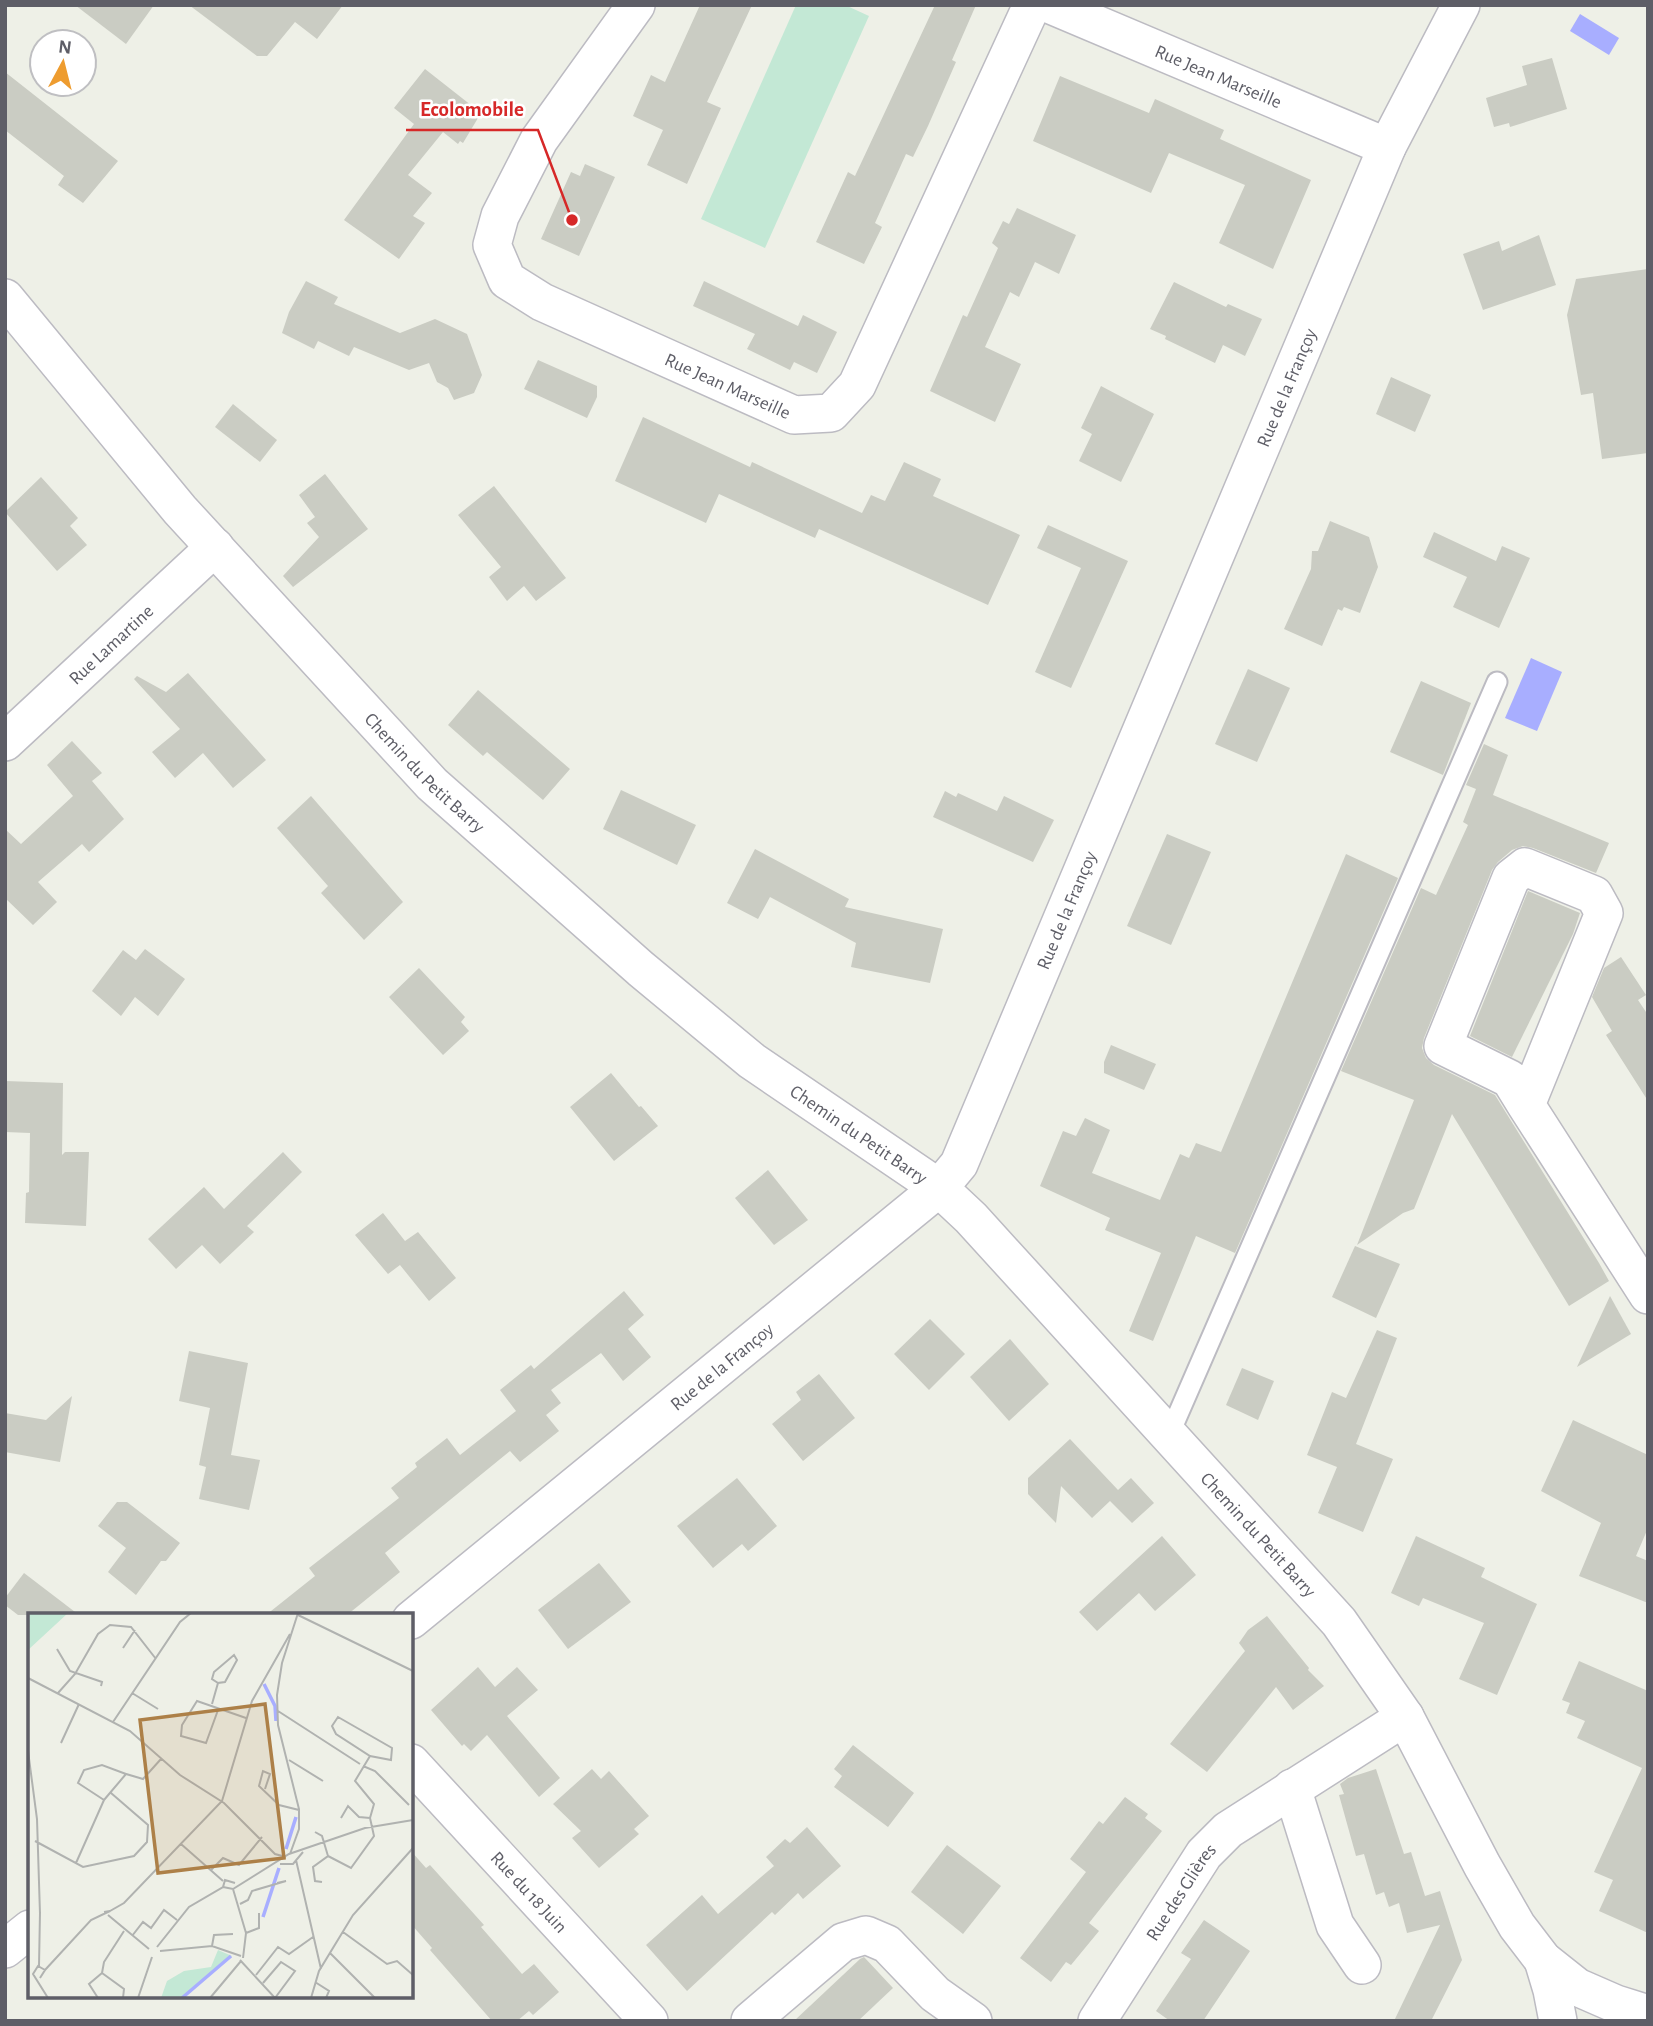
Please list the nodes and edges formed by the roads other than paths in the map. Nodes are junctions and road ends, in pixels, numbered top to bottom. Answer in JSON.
{"nodes":[{"id":1,"x":636,"y":5,"type":"edge"},
{"id":2,"x":1032,"y":5,"type":"edge"},
{"id":3,"x":1051,"y":5,"type":"edge"},
{"id":4,"x":1461,"y":5,"type":"edge"},
{"id":5,"x":1387,"y":147,"type":"junction"},
{"id":6,"x":5,"y":299,"type":"edge"},
{"id":7,"x":215,"y":547,"type":"junction"},
{"id":8,"x":1497,"y":682,"type":"dead end"},
{"id":9,"x":5,"y":742,"type":"edge"},
{"id":10,"x":1526,"y":1105,"type":"junction"},
{"id":11,"x":939,"y":1188,"type":"junction"},
{"id":12,"x":1648,"y":1295,"type":"edge"},
{"id":13,"x":1169,"y":1435,"type":"junction"},
{"id":14,"x":413,"y":1618,"type":"edge"},
{"id":15,"x":1405,"y":1717,"type":"junction"},
{"id":16,"x":413,"y":1765,"type":"edge"},
{"id":17,"x":1292,"y":1788,"type":"junction"},
{"id":18,"x":28,"y":1931,"type":"edge"},
{"id":19,"x":5,"y":1949,"type":"edge"},
{"id":20,"x":1543,"y":1961,"type":"junction"},
{"id":21,"x":1362,"y":1965,"type":"dead end"},
{"id":22,"x":1648,"y":2014,"type":"edge"},
{"id":23,"x":649,"y":2021,"type":"edge"},
{"id":24,"x":750,"y":2021,"type":"edge"},
{"id":25,"x":974,"y":2021,"type":"edge"},
{"id":26,"x":1097,"y":2021,"type":"edge"},
{"id":27,"x":1558,"y":2021,"type":"edge"}],
"edges":[{"from":1,"to":2,"type":"street","name":"Rue Jean Marseille"},
{"from":3,"to":5,"type":"street","name":"Rue Jean Marseille"},
{"from":4,"to":5,"type":"street","name":"Rue de la Françoy"},
{"from":5,"to":11,"type":"street","name":"Rue de la Françoy"},
{"from":6,"to":7,"type":"street","name":"Chemin du Petit Barry"},
{"from":7,"to":9,"type":"street","name":"Rue Lamartine"},
{"from":7,"to":11,"type":"street","name":"Chemin du Petit Barry"},
{"from":8,"to":13,"type":"lane"},
{"from":10,"to":10,"type":"street"},
{"from":10,"to":12,"type":"street"},
{"from":11,"to":13,"type":"street","name":"Chemin du Petit Barry"},
{"from":11,"to":14,"type":"street","name":"Rue de la Françoy"},
{"from":13,"to":15,"type":"street","name":"Chemin du Petit Barry"},
{"from":15,"to":17,"type":"street","name":"Rue des Glières"},
{"from":15,"to":20,"type":"street","name":"Chemin du Petit Barry"},
{"from":16,"to":23,"type":"street","name":"Rue du 18 Juin"},
{"from":17,"to":21,"type":"street"},
{"from":17,"to":26,"type":"street","name":"Rue des Glières"},
{"from":18,"to":19,"type":"street"},
{"from":20,"to":22,"type":"street","name":"Chemin du Petit Barry"},
{"from":20,"to":27,"type":"street"},
{"from":24,"to":25,"type":"street"}]}
